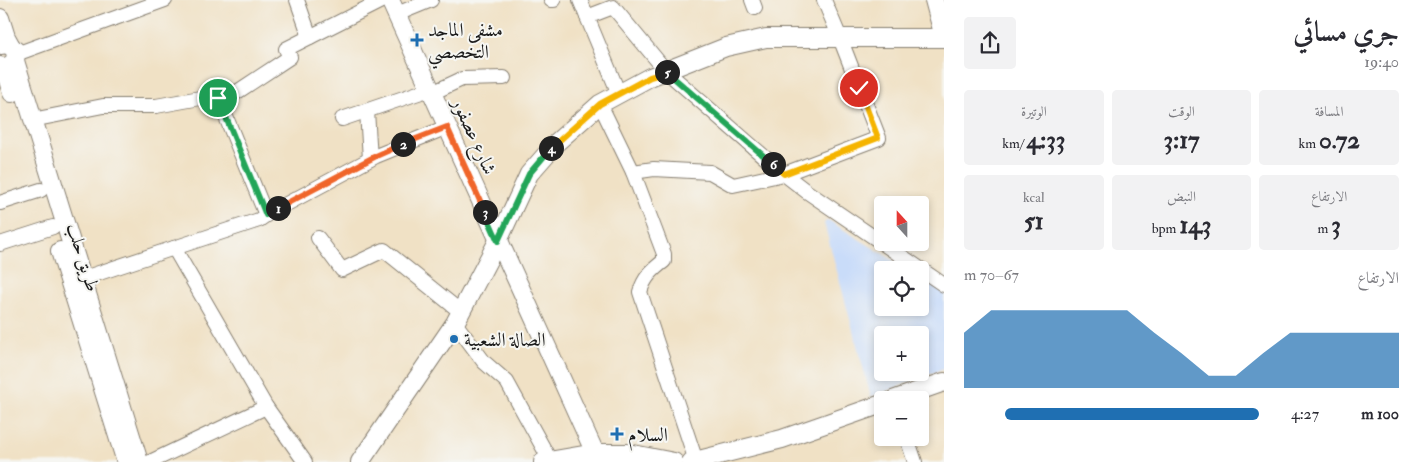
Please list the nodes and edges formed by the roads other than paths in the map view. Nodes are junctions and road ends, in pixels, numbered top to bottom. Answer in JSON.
{"nodes":[{"id":1,"x":165,"y":0,"type":"edge"},
{"id":2,"x":297,"y":0,"type":"edge"},
{"id":3,"x":383,"y":0,"type":"edge"},
{"id":4,"x":431,"y":0,"type":"edge"},
{"id":5,"x":580,"y":0,"type":"edge"},
{"id":6,"x":824,"y":0,"type":"edge"},
{"id":7,"x":934,"y":0,"type":"edge"},
{"id":8,"x":606,"y":6,"type":"edge"},
{"id":9,"x":126,"y":7,"type":"edge"},
{"id":10,"x":394,"y":7,"type":"edge"},
{"id":11,"x":587,"y":17,"type":"junction"},
{"id":12,"x":0,"y":18,"type":"edge"},
{"id":13,"x":310,"y":36,"type":"junction"},
{"id":14,"x":840,"y":38,"type":"junction"},
{"id":15,"x":944,"y":38,"type":"edge"},
{"id":16,"x":7,"y":56,"type":"edge"},
{"id":17,"x":666,"y":71,"type":"junction"},
{"id":18,"x":504,"y":78,"type":"dead end"},
{"id":19,"x":431,"y":91,"type":"junction"},
{"id":20,"x":619,"y":94,"type":"junction"},
{"id":21,"x":218,"y":98,"type":"junction"},
{"id":22,"x":600,"y":104,"type":"junction"},
{"id":23,"x":367,"y":111,"type":"junction"},
{"id":24,"x":342,"y":119,"type":"dead end"},
{"id":25,"x":32,"y":120,"type":"junction"},
{"id":26,"x":447,"y":127,"type":"junction"},
{"id":27,"x":370,"y":158,"type":"junction"},
{"id":28,"x":633,"y":172,"type":"junction"},
{"id":29,"x":784,"y":174,"type":"junction"},
{"id":30,"x":41,"y":190,"type":"junction"},
{"id":31,"x":0,"y":203,"type":"edge"},
{"id":32,"x":266,"y":215,"type":"junction"},
{"id":33,"x":53,"y":227,"type":"junction"},
{"id":34,"x":318,"y":238,"type":"dead end"},
{"id":35,"x":498,"y":241,"type":"junction"},
{"id":36,"x":0,"y":244,"type":"edge"},
{"id":37,"x":174,"y":248,"type":"junction"},
{"id":38,"x":82,"y":280,"type":"junction"},
{"id":39,"x":944,"y":284,"type":"edge"},
{"id":40,"x":458,"y":317,"type":"junction"},
{"id":41,"x":944,"y":382,"type":"edge"},
{"id":42,"x":919,"y":391,"type":"edge"},
{"id":43,"x":266,"y":407,"type":"junction"},
{"id":44,"x":874,"y":407,"type":"edge"},
{"id":45,"x":910,"y":446,"type":"edge"},
{"id":46,"x":594,"y":453,"type":"junction"},
{"id":47,"x":548,"y":461,"type":"edge"},
{"id":48,"x":694,"y":461,"type":"edge"},
{"id":49,"x":126,"y":462,"type":"edge"},
{"id":50,"x":139,"y":462,"type":"edge"},
{"id":51,"x":150,"y":462,"type":"edge"},
{"id":52,"x":305,"y":462,"type":"edge"},
{"id":53,"x":360,"y":462,"type":"edge"},
{"id":54,"x":674,"y":462,"type":"edge"},
{"id":55,"x":915,"y":462,"type":"edge"}],
"edges":[{"from":1,"to":9,"type":"street"},
{"from":2,"to":13,"type":"street"},
{"from":3,"to":13,"type":"street"},
{"from":4,"to":10,"type":"street"},
{"from":5,"to":11,"type":"street"},
{"from":6,"to":14,"type":"street"},
{"from":7,"to":15,"type":"main road"},
{"from":8,"to":11,"type":"street"},
{"from":8,"to":17,"type":"street"},
{"from":9,"to":16,"type":"street"},
{"from":10,"to":19,"type":"main road","name":"شارع عصفور"},
{"from":11,"to":20,"type":"street"},
{"from":12,"to":16,"type":"main road"},
{"from":13,"to":21,"type":"street"},
{"from":14,"to":15,"type":"main road"},
{"from":14,"to":17,"type":"main road"},
{"from":14,"to":29,"type":"street"},
{"from":16,"to":25,"type":"main road"},
{"from":16,"to":30,"type":"main road","name":"طريق حلب"},
{"from":17,"to":20,"type":"main road"},
{"from":17,"to":29,"type":"street"},
{"from":18,"to":19,"type":"street"},
{"from":19,"to":23,"type":"street"},
{"from":19,"to":26,"type":"main road","name":"شارع عصفور"},
{"from":20,"to":22,"type":"main road"},
{"from":21,"to":25,"type":"street"},
{"from":21,"to":32,"type":"street"},
{"from":22,"to":28,"type":"street"},
{"from":22,"to":35,"type":"main road"},
{"from":23,"to":24,"type":"street"},
{"from":23,"to":27,"type":"street"},
{"from":25,"to":38,"type":"main road"},
{"from":26,"to":27,"type":"street"},
{"from":26,"to":35,"type":"main road","name":"شارع عصفور"},
{"from":27,"to":32,"type":"street"},
{"from":28,"to":29,"type":"street"},
{"from":28,"to":48,"type":"street"},
{"from":29,"to":39,"type":"street"},
{"from":30,"to":31,"type":"street"},
{"from":30,"to":33,"type":"main road","name":"طريق حلب"},
{"from":32,"to":37,"type":"street"},
{"from":33,"to":36,"type":"street"},
{"from":33,"to":49,"type":"main road","name":"طريق حلب"},
{"from":34,"to":40,"type":"street"},
{"from":35,"to":40,"type":"main road"},
{"from":35,"to":46,"type":"main road","name":"شارع عصفور"},
{"from":37,"to":38,"type":"street"},
{"from":37,"to":43,"type":"street"},
{"from":38,"to":50,"type":"main road"},
{"from":40,"to":47,"type":"street"},
{"from":40,"to":53,"type":"main road"},
{"from":41,"to":42,"type":"main road"},
{"from":43,"to":51,"type":"street"},
{"from":43,"to":52,"type":"street"},
{"from":44,"to":48,"type":"main road"},
{"from":45,"to":55,"type":"street"},
{"from":46,"to":47,"type":"main road"},
{"from":46,"to":54,"type":"main road"}]}
